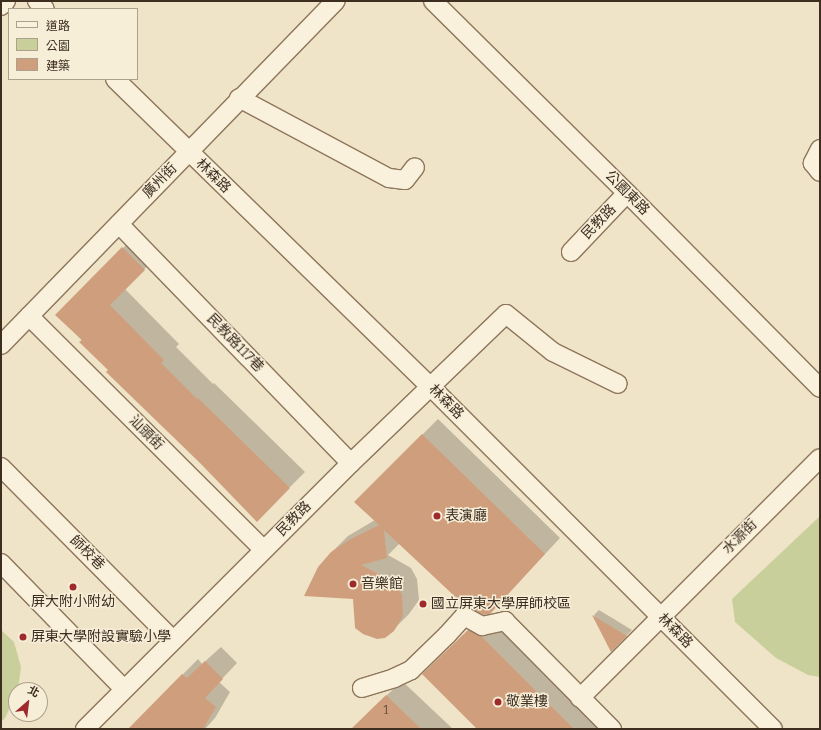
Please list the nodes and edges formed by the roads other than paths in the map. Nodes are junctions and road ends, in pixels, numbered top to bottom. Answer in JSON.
{"nodes":[{"id":1,"x":6,"y":1,"type":"edge"},
{"id":2,"x":336,"y":1,"type":"edge"},
{"id":3,"x":433,"y":1,"type":"edge"},
{"id":4,"x":1,"y":6,"type":"edge"},
{"id":5,"x":116,"y":80,"type":"edge"},
{"id":6,"x":239,"y":98,"type":"junction"},
{"id":7,"x":820,"y":149,"type":"edge"},
{"id":8,"x":188,"y":152,"type":"junction"},
{"id":9,"x":415,"y":167,"type":"dead end"},
{"id":10,"x":820,"y":172,"type":"edge"},
{"id":11,"x":627,"y":193,"type":"junction"},
{"id":12,"x":119,"y":224,"type":"junction"},
{"id":13,"x":571,"y":252,"type":"dead end"},
{"id":14,"x":29,"y":316,"type":"junction"},
{"id":15,"x":1,"y":345,"type":"edge"},
{"id":16,"x":618,"y":384,"type":"dead end"},
{"id":17,"x":430,"y":386,"type":"junction"},
{"id":18,"x":820,"y":388,"type":"edge"},
{"id":19,"x":820,"y":458,"type":"edge"},
{"id":20,"x":351,"y":463,"type":"junction"},
{"id":21,"x":1,"y":467,"type":"edge"},
{"id":22,"x":263,"y":549,"type":"junction"},
{"id":23,"x":1,"y":563,"type":"edge"},
{"id":24,"x":660,"y":616,"type":"junction"},
{"id":25,"x":173,"y":640,"type":"junction"},
{"id":26,"x":362,"y":688,"type":"dead end"},
{"id":27,"x":124,"y":689,"type":"junction"},
{"id":28,"x":580,"y":698,"type":"junction"},
{"id":29,"x":85,"y":729,"type":"edge"},
{"id":30,"x":612,"y":729,"type":"edge"},
{"id":31,"x":773,"y":729,"type":"edge"}],
"edges":[{"from":1,"to":4,"type":"street"},
{"from":2,"to":6,"type":"street","name":"廣州街"},
{"from":3,"to":11,"type":"street","name":"公園東路"},
{"from":5,"to":8,"type":"street","name":"林森路"},
{"from":6,"to":8,"type":"street","name":"廣州街"},
{"from":6,"to":9,"type":"street"},
{"from":7,"to":10,"type":"street"},
{"from":8,"to":12,"type":"street","name":"廣州街"},
{"from":8,"to":17,"type":"street","name":"林森路"},
{"from":11,"to":13,"type":"street","name":"民教路"},
{"from":11,"to":18,"type":"street","name":"公園東路"},
{"from":12,"to":14,"type":"street","name":"廣州街"},
{"from":12,"to":20,"type":"street","name":"民教路117巷"},
{"from":14,"to":15,"type":"street","name":"廣州街"},
{"from":14,"to":22,"type":"street","name":"汕頭街"},
{"from":16,"to":17,"type":"street","name":"民教路"},
{"from":17,"to":20,"type":"street","name":"民教路"},
{"from":17,"to":24,"type":"street","name":"林森路"},
{"from":19,"to":24,"type":"street","name":"水源街"},
{"from":20,"to":22,"type":"street","name":"民教路"},
{"from":21,"to":25,"type":"street","name":"師校巷"},
{"from":22,"to":25,"type":"street","name":"民教路"},
{"from":23,"to":27,"type":"street"},
{"from":24,"to":28,"type":"street","name":"水源街"},
{"from":24,"to":31,"type":"street","name":"林森路"},
{"from":25,"to":27,"type":"street","name":"民教路"},
{"from":26,"to":28,"type":"street"},
{"from":27,"to":29,"type":"street","name":"民教路"},
{"from":28,"to":30,"type":"street"}]}
